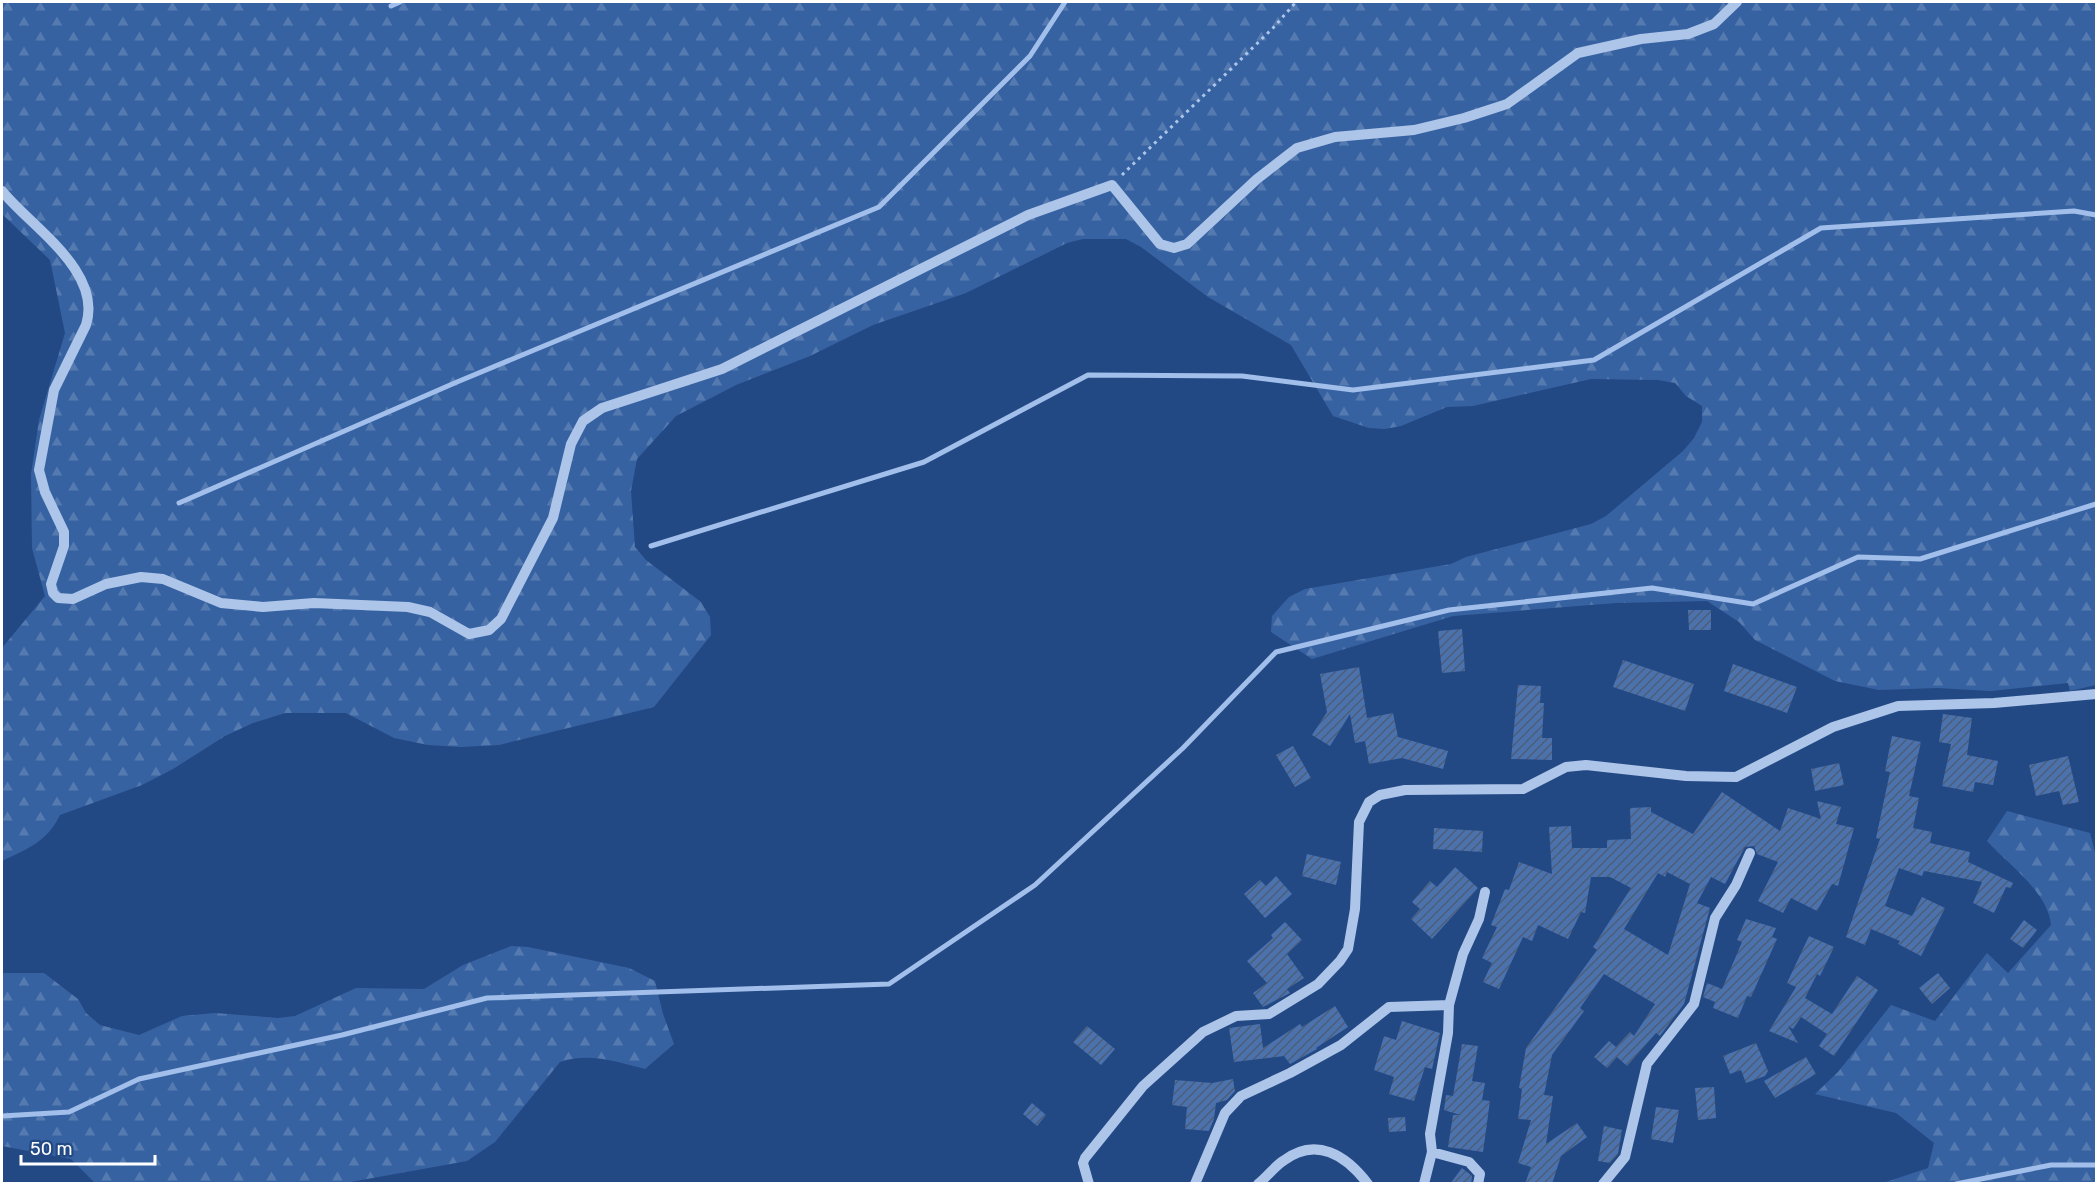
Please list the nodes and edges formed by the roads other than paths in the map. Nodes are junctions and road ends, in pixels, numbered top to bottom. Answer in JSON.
{"nodes":[{"id":1,"x":1737,"y":2,"type":"edge"},
{"id":2,"x":2,"y":191,"type":"edge"},
{"id":3,"x":2097,"y":694,"type":"edge"},
{"id":4,"x":1750,"y":854,"type":"dead end"},
{"id":5,"x":1485,"y":892,"type":"dead end"},
{"id":6,"x":1449,"y":1005,"type":"junction"},
{"id":7,"x":1432,"y":1152,"type":"junction"},
{"id":8,"x":1089,"y":1184,"type":"edge"},
{"id":9,"x":1195,"y":1184,"type":"edge"},
{"id":10,"x":1258,"y":1184,"type":"edge"},
{"id":11,"x":1368,"y":1184,"type":"edge"},
{"id":12,"x":1424,"y":1184,"type":"edge"},
{"id":13,"x":1478,"y":1184,"type":"edge"},
{"id":14,"x":1603,"y":1184,"type":"edge"}],
"edges":[{"from":1,"to":2,"type":"street"},
{"from":3,"to":8,"type":"street"},
{"from":4,"to":14,"type":"street"},
{"from":5,"to":6,"type":"street"},
{"from":6,"to":7,"type":"street"},
{"from":6,"to":9,"type":"street"},
{"from":7,"to":12,"type":"street"},
{"from":7,"to":13,"type":"street"},
{"from":10,"to":11,"type":"street"}]}
